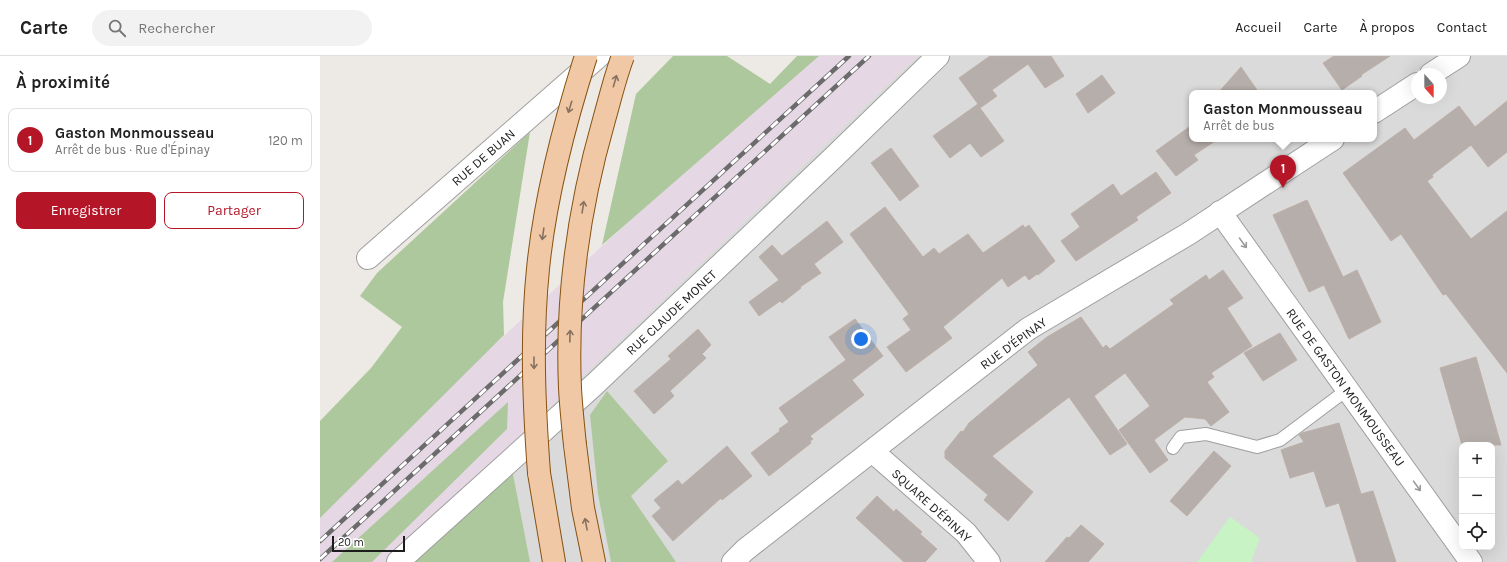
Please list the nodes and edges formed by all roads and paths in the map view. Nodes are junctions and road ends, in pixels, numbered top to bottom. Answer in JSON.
{"nodes":[{"id":1,"x":586,"y":56,"type":"edge"},
{"id":2,"x":599,"y":56,"type":"edge"},
{"id":3,"x":623,"y":56,"type":"edge"},
{"id":4,"x":938,"y":56,"type":"edge"},
{"id":5,"x":1459,"y":56,"type":"edge"},
{"id":6,"x":1440,"y":68,"type":"edge"},
{"id":7,"x":1411,"y":88,"type":"edge"},
{"id":8,"x":1377,"y":110,"type":"edge"},
{"id":9,"x":1329,"y":142,"type":"edge"},
{"id":10,"x":1220,"y":212,"type":"junction"},
{"id":11,"x":368,"y":258,"type":"dead end"},
{"id":12,"x":1348,"y":390,"type":"junction"},
{"id":13,"x":1173,"y":448,"type":"dead end"},
{"id":14,"x":872,"y":451,"type":"junction"},
{"id":15,"x":398,"y":562,"type":"edge"},
{"id":16,"x":554,"y":562,"type":"edge"},
{"id":17,"x":594,"y":562,"type":"edge"},
{"id":18,"x":732,"y":562,"type":"edge"},
{"id":19,"x":989,"y":562,"type":"edge"},
{"id":20,"x":1471,"y":562,"type":"edge"}],
"edges":[{"from":1,"to":16,"type":"main road","one_way":true,"bridge":true},
{"from":2,"to":11,"type":"street","name":"RUE DE BUAN"},
{"from":17,"to":3,"type":"main road","one_way":true,"bridge":true},
{"from":4,"to":15,"type":"street","name":"RUE CLAUDE MONET"},
{"from":5,"to":6,"type":"street"},
{"from":7,"to":8,"type":"street"},
{"from":9,"to":10,"type":"street","name":"RUE D'ÉPINAY"},
{"from":10,"to":12,"type":"street","name":"RUE DE GASTON MONMOUSSEAU","one_way":true},
{"from":10,"to":14,"type":"street","name":"RUE D'ÉPINAY"},
{"from":12,"to":13,"type":"lane"},
{"from":12,"to":20,"type":"street","name":"RUE DE GASTON MONMOUSSEAU","one_way":true},
{"from":14,"to":18,"type":"street","name":"RUE D'ÉPINAY"},
{"from":14,"to":19,"type":"street","name":"SQUARE D'ÉPINAY"}]}
